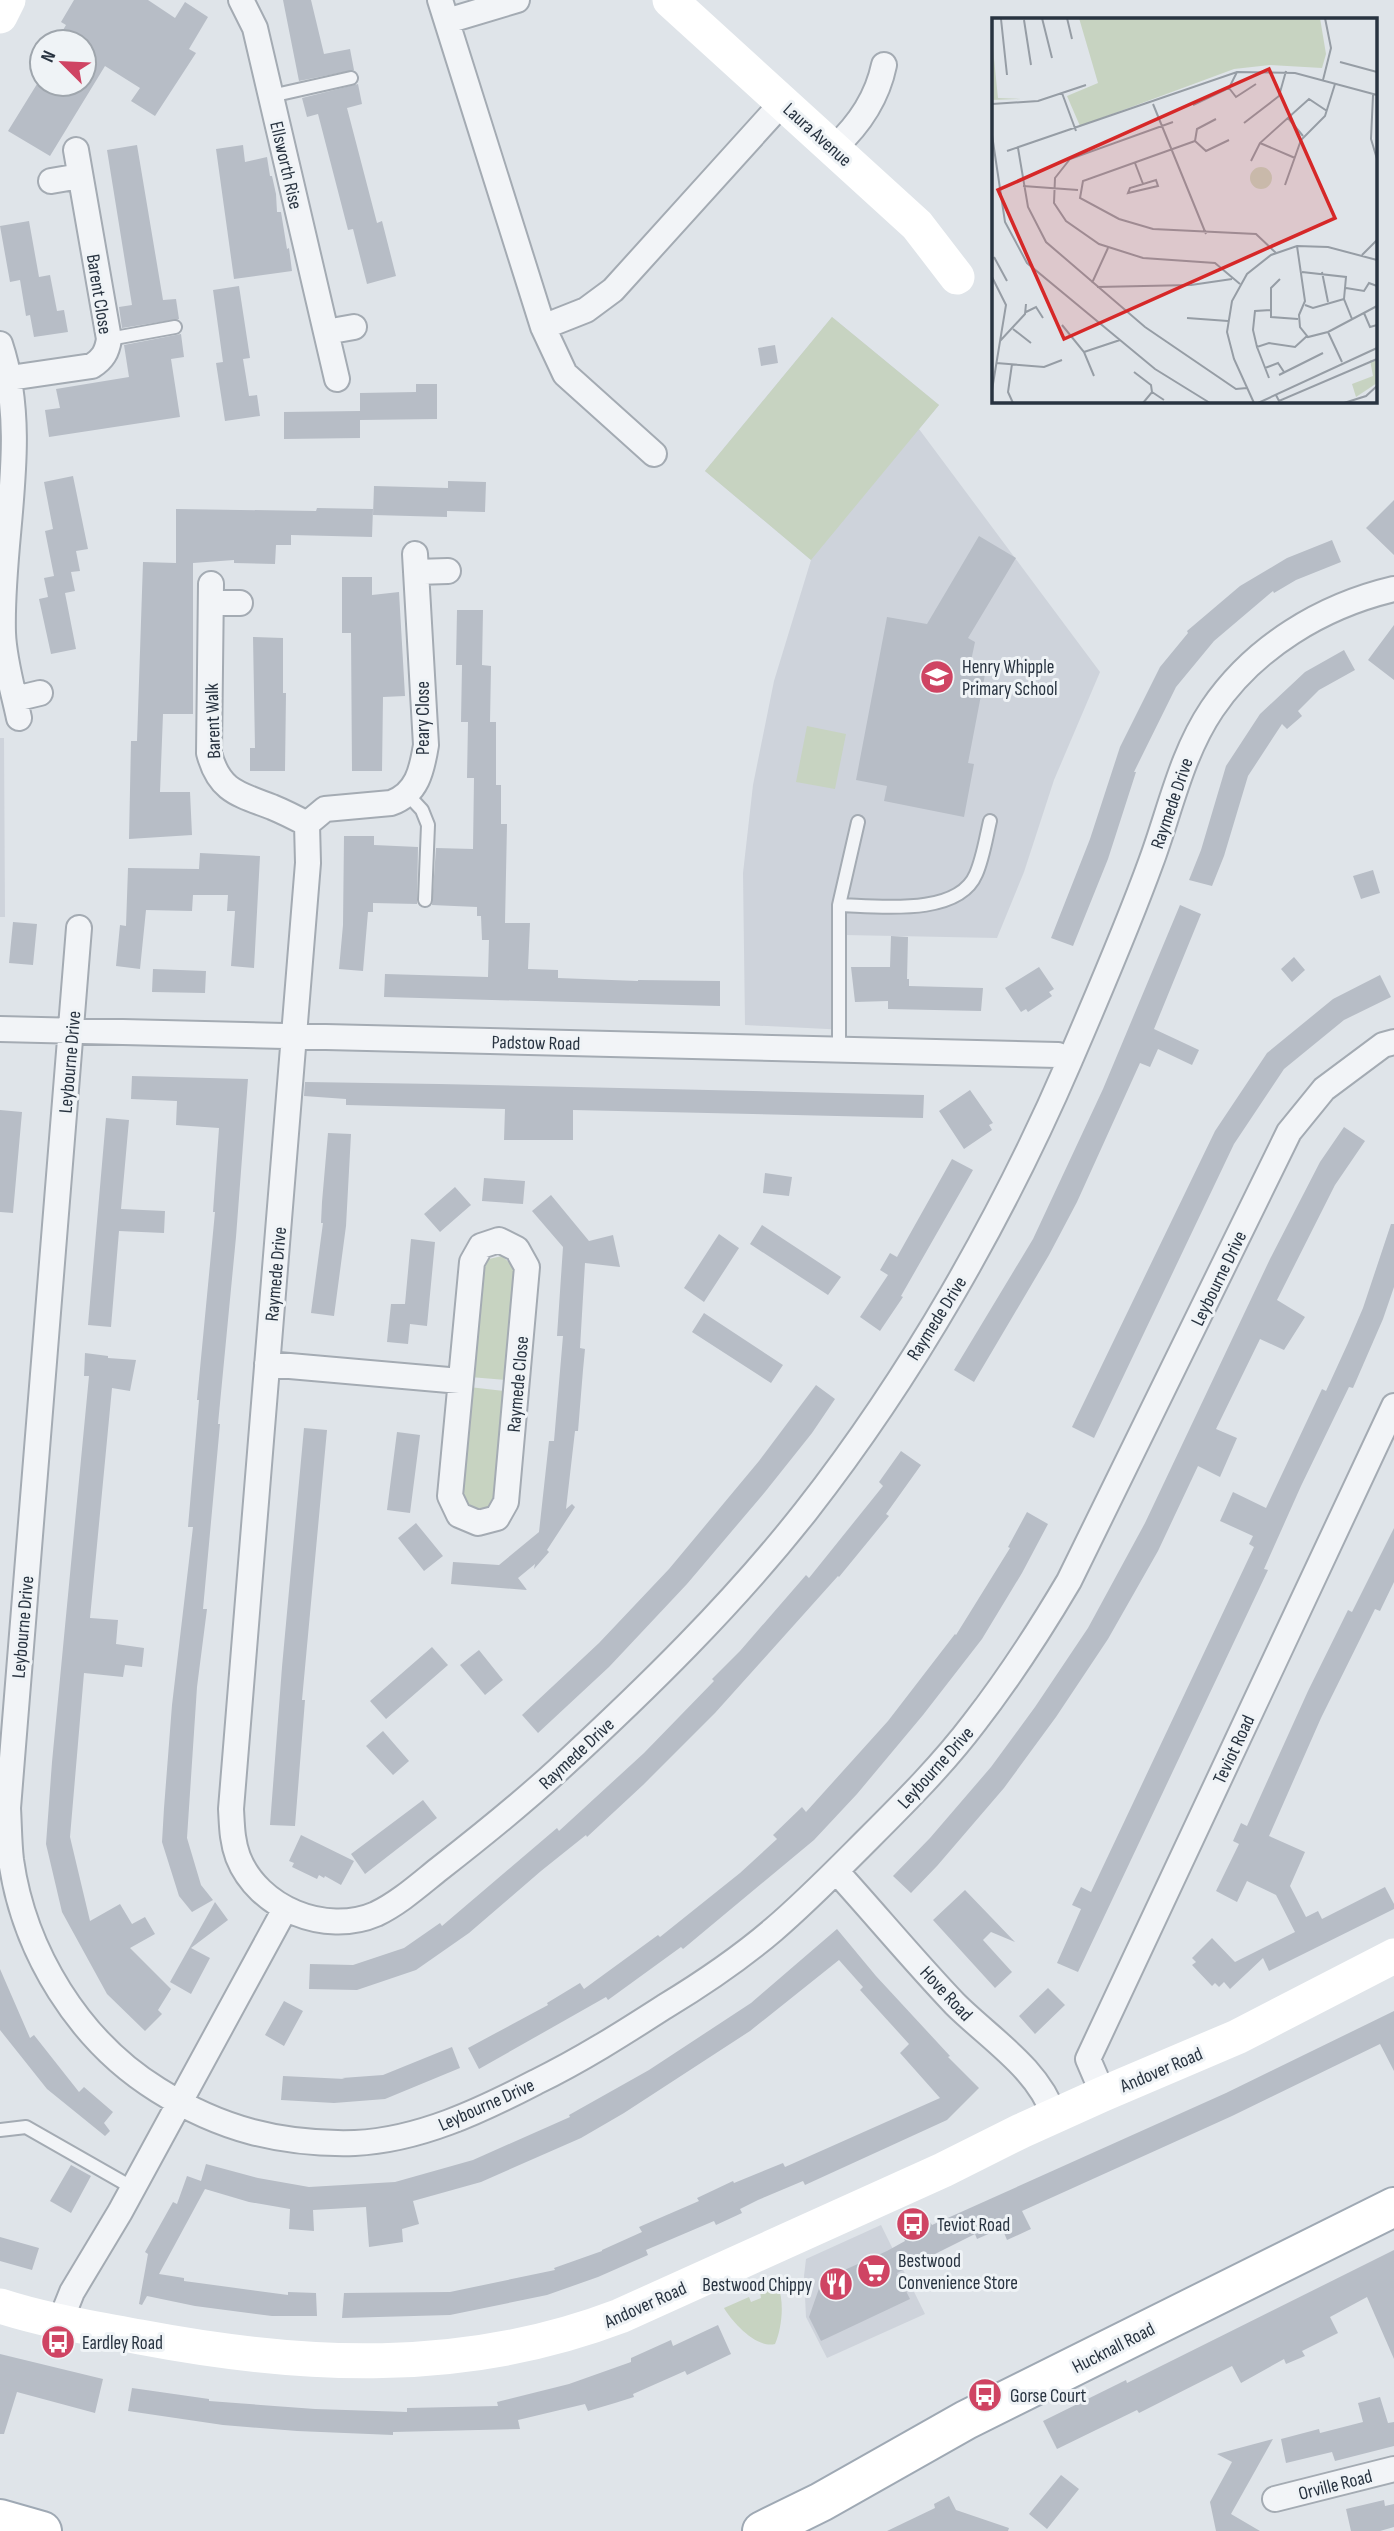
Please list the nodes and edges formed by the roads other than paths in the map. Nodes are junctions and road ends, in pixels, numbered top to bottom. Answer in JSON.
{"nodes":[{"id":1,"x":8,"y":0,"type":"edge"},
{"id":2,"x":241,"y":0,"type":"edge"},
{"id":3,"x":517,"y":0,"type":"edge"},
{"id":4,"x":670,"y":0,"type":"edge"},
{"id":5,"x":443,"y":11,"type":"edge"},
{"id":6,"x":0,"y":16,"type":"edge"},
{"id":7,"x":884,"y":65,"type":"dead end"},
{"id":8,"x":351,"y":78,"type":"dead end"},
{"id":9,"x":271,"y":96,"type":"junction"},
{"id":10,"x":783,"y":102,"type":"junction"},
{"id":11,"x":834,"y":148,"type":"junction"},
{"id":12,"x":76,"y":150,"type":"dead end"},
{"id":13,"x":80,"y":176,"type":"junction"},
{"id":14,"x":51,"y":181,"type":"dead end"},
{"id":15,"x":957,"y":277,"type":"dead end"},
{"id":16,"x":175,"y":327,"type":"dead end"},
{"id":17,"x":354,"y":327,"type":"dead end"},
{"id":18,"x":543,"y":327,"type":"junction"},
{"id":19,"x":326,"y":332,"type":"junction"},
{"id":20,"x":109,"y":339,"type":"junction"},
{"id":21,"x":0,"y":344,"type":"edge"},
{"id":22,"x":10,"y":378,"type":"junction"},
{"id":23,"x":337,"y":379,"type":"dead end"},
{"id":24,"x":654,"y":454,"type":"dead end"},
{"id":25,"x":448,"y":571,"type":"dead end"},
{"id":26,"x":1394,"y":589,"type":"edge"},
{"id":27,"x":240,"y":603,"type":"dead end"},
{"id":28,"x":40,"y":693,"type":"dead end"},
{"id":29,"x":407,"y":794,"type":"junction"},
{"id":30,"x":990,"y":821,"type":"dead end"},
{"id":31,"x":858,"y":822,"type":"dead end"},
{"id":32,"x":307,"y":824,"type":"junction"},
{"id":33,"x":425,"y":900,"type":"dead end"},
{"id":34,"x":839,"y":905,"type":"junction"},
{"id":35,"x":79,"y":928,"type":"dead end"},
{"id":36,"x":0,"y":1029,"type":"edge"},
{"id":37,"x":71,"y":1031,"type":"junction"},
{"id":38,"x":294,"y":1036,"type":"junction"},
{"id":39,"x":1394,"y":1042,"type":"edge"},
{"id":40,"x":839,"y":1050,"type":"junction"},
{"id":41,"x":1070,"y":1060,"type":"junction"},
{"id":42,"x":267,"y":1364,"type":"junction"},
{"id":43,"x":460,"y":1381,"type":"junction"},
{"id":44,"x":1394,"y":1406,"type":"edge"},
{"id":45,"x":836,"y":1871,"type":"junction"},
{"id":46,"x":285,"y":1909,"type":"junction"},
{"id":47,"x":1394,"y":1956,"type":"edge"},
{"id":48,"x":1103,"y":2094,"type":"junction"},
{"id":49,"x":179,"y":2103,"type":"junction"},
{"id":50,"x":1054,"y":2116,"type":"junction"},
{"id":51,"x":0,"y":2130,"type":"edge"},
{"id":52,"x":133,"y":2188,"type":"junction"},
{"id":53,"x":1394,"y":2207,"type":"edge"},
{"id":54,"x":0,"y":2306,"type":"edge"},
{"id":55,"x":60,"y":2322,"type":"junction"},
{"id":56,"x":1394,"y":2469,"type":"edge"},
{"id":57,"x":1275,"y":2499,"type":"dead end"},
{"id":58,"x":0,"y":2519,"type":"edge"},
{"id":59,"x":42,"y":2531,"type":"edge"},
{"id":60,"x":762,"y":2531,"type":"edge"}],
"edges":[{"from":1,"to":6,"type":"street"},
{"from":2,"to":9,"type":"street","name":"Ellsworth Rise"},
{"from":3,"to":5,"type":"street"},
{"from":4,"to":10,"type":"street","name":"Laura Avenue"},
{"from":5,"to":18,"type":"street"},
{"from":7,"to":11,"type":"street"},
{"from":8,"to":9,"type":"lane"},
{"from":9,"to":19,"type":"street","name":"Ellsworth Rise"},
{"from":10,"to":11,"type":"street","name":"Laura Avenue"},
{"from":10,"to":18,"type":"street"},
{"from":11,"to":15,"type":"street","name":"Laura Avenue"},
{"from":12,"to":13,"type":"street","name":"Barent Close"},
{"from":13,"to":14,"type":"street"},
{"from":13,"to":20,"type":"street","name":"Barent Close"},
{"from":16,"to":20,"type":"lane"},
{"from":17,"to":19,"type":"street"},
{"from":18,"to":24,"type":"street"},
{"from":19,"to":23,"type":"street","name":"Ellsworth Rise"},
{"from":20,"to":22,"type":"street","name":"Barent Close"},
{"from":21,"to":22,"type":"street"},
{"from":22,"to":28,"type":"street"},
{"from":25,"to":29,"type":"street","name":"Peary Close"},
{"from":26,"to":41,"type":"street","name":"Raymede Drive"},
{"from":27,"to":32,"type":"street","name":"Barent Walk"},
{"from":29,"to":32,"type":"street"},
{"from":29,"to":33,"type":"lane"},
{"from":30,"to":34,"type":"lane"},
{"from":31,"to":34,"type":"lane"},
{"from":32,"to":38,"type":"street","name":"Raymede Drive"},
{"from":34,"to":40,"type":"lane"},
{"from":35,"to":37,"type":"street","name":"Leybourne Drive"},
{"from":36,"to":37,"type":"street","name":"Padstow Road"},
{"from":37,"to":38,"type":"street","name":"Padstow Road"},
{"from":37,"to":49,"type":"street","name":"Leybourne Drive"},
{"from":38,"to":40,"type":"street","name":"Padstow Road"},
{"from":38,"to":42,"type":"street","name":"Raymede Drive"},
{"from":39,"to":45,"type":"street","name":"Leybourne Drive"},
{"from":40,"to":41,"type":"street","name":"Padstow Road"},
{"from":41,"to":46,"type":"street","name":"Raymede Drive"},
{"from":42,"to":43,"type":"street"},
{"from":42,"to":46,"type":"street","name":"Raymede Drive"},
{"from":43,"to":43,"type":"street","name":"Raymede Close"},
{"from":44,"to":48,"type":"street","name":"Teviot Road"},
{"from":45,"to":49,"type":"street","name":"Leybourne Drive"},
{"from":45,"to":50,"type":"street","name":"Hove Road"},
{"from":46,"to":49,"type":"street"},
{"from":47,"to":48,"type":"street","name":"Andover Road"},
{"from":48,"to":50,"type":"street","name":"Andover Road"},
{"from":49,"to":52,"type":"street"},
{"from":50,"to":55,"type":"street","name":"Andover Road"},
{"from":51,"to":52,"type":"lane"},
{"from":52,"to":55,"type":"street"},
{"from":53,"to":60,"type":"main road","name":"Hucknall Road"},
{"from":54,"to":55,"type":"street","name":"Andover Road"},
{"from":56,"to":57,"type":"street","name":"Orville Road"},
{"from":58,"to":59,"type":"main road"}]}
